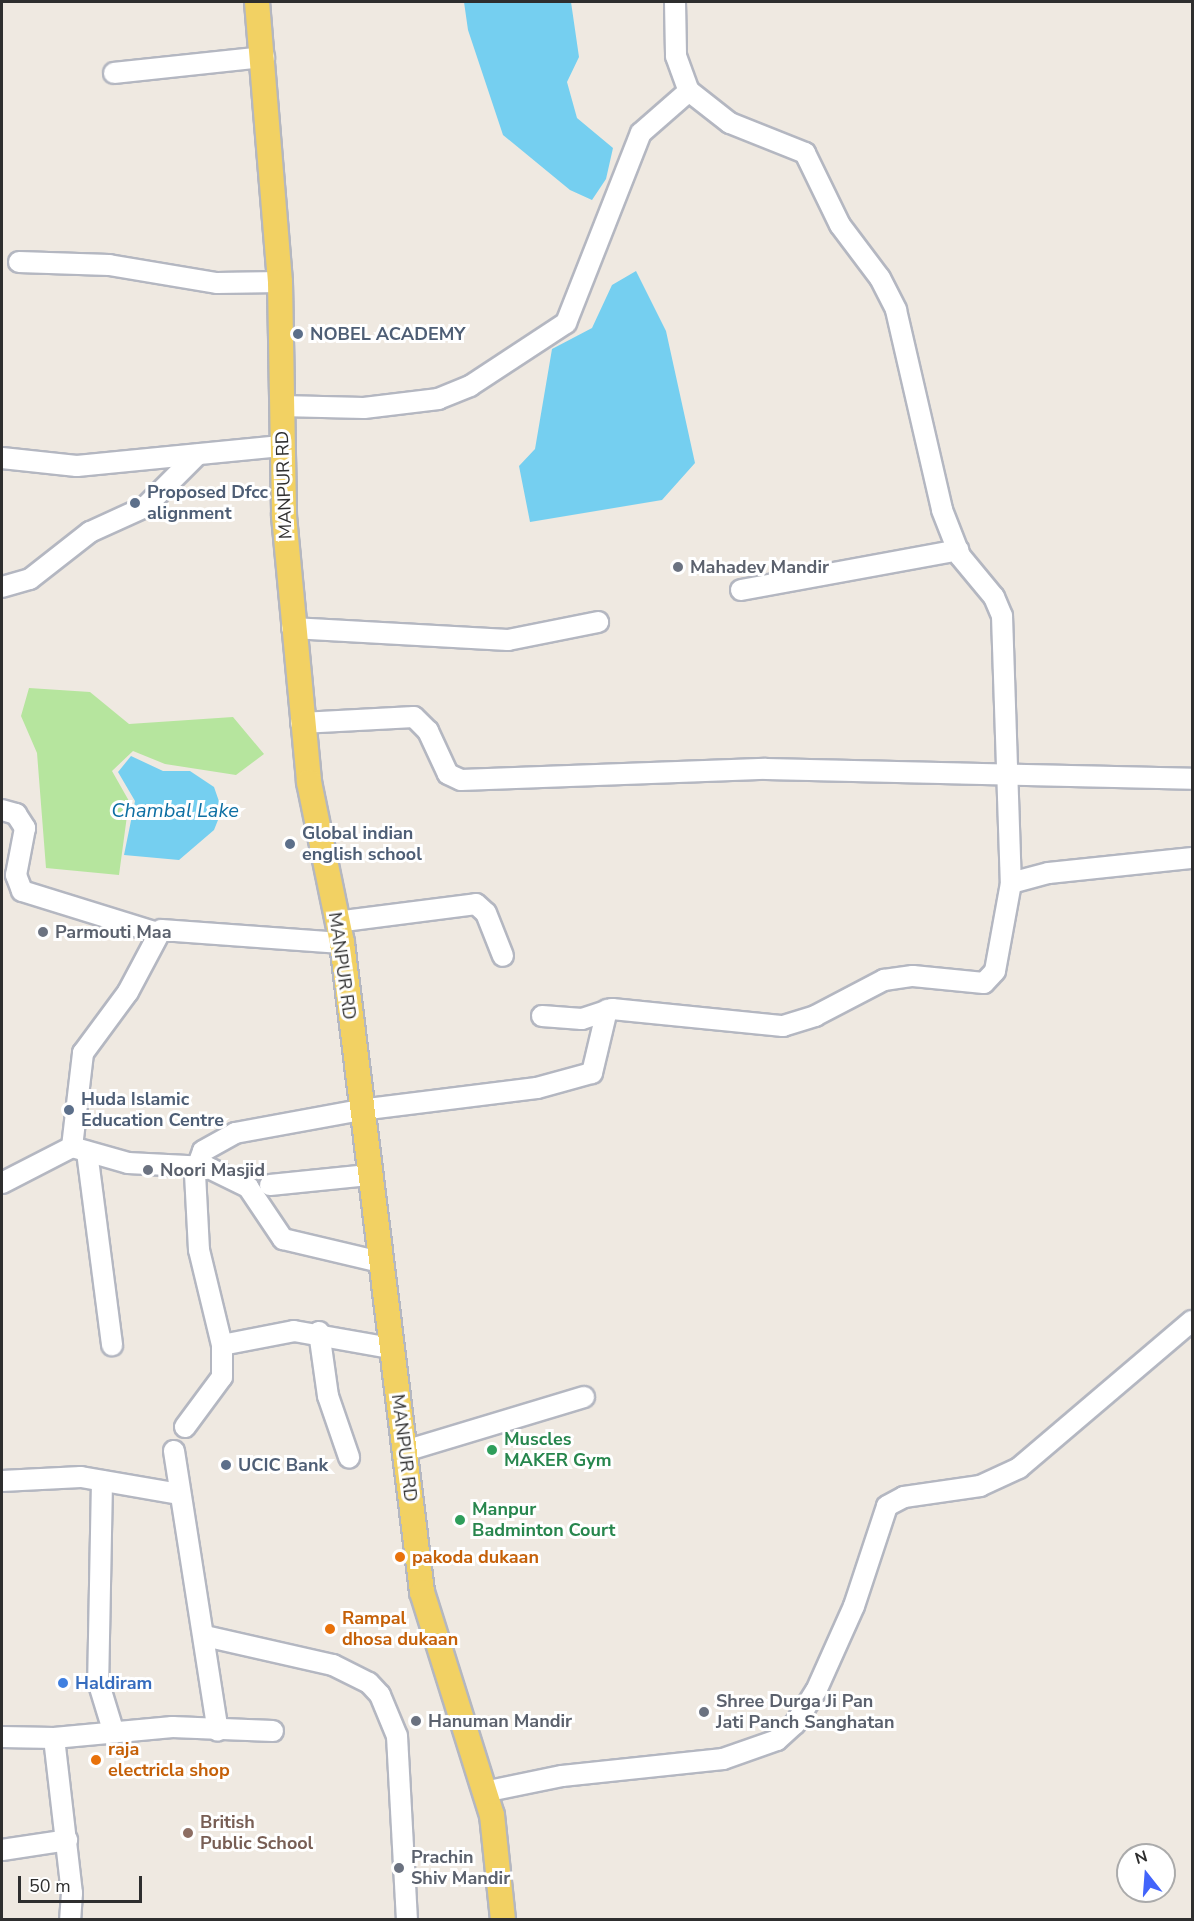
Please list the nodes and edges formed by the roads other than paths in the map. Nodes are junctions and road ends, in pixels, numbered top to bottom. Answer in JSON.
{"nodes":[{"id":1,"x":257,"y":2,"type":"edge"},
{"id":2,"x":675,"y":2,"type":"edge"},
{"id":3,"x":264,"y":57,"type":"junction"},
{"id":4,"x":114,"y":73,"type":"dead end"},
{"id":5,"x":689,"y":91,"type":"junction"},
{"id":6,"x":19,"y":262,"type":"dead end"},
{"id":7,"x":280,"y":282,"type":"junction"},
{"id":8,"x":281,"y":406,"type":"junction"},
{"id":9,"x":281,"y":446,"type":"junction"},
{"id":10,"x":197,"y":455,"type":"junction"},
{"id":11,"x":2,"y":458,"type":"edge"},
{"id":12,"x":958,"y":550,"type":"junction"},
{"id":13,"x":2,"y":586,"type":"edge"},
{"id":14,"x":741,"y":590,"type":"dead end"},
{"id":15,"x":598,"y":622,"type":"dead end"},
{"id":16,"x":292,"y":628,"type":"junction"},
{"id":17,"x":301,"y":723,"type":"junction"},
{"id":18,"x":1010,"y":775,"type":"junction"},
{"id":19,"x":1192,"y":779,"type":"edge"},
{"id":20,"x":2,"y":810,"type":"edge"},
{"id":21,"x":1192,"y":858,"type":"edge"},
{"id":22,"x":1011,"y":883,"type":"junction"},
{"id":23,"x":158,"y":933,"type":"junction"},
{"id":24,"x":339,"y":933,"type":"junction"},
{"id":25,"x":503,"y":956,"type":"dead end"},
{"id":26,"x":607,"y":1010,"type":"junction"},
{"id":27,"x":542,"y":1016,"type":"dead end"},
{"id":28,"x":360,"y":1110,"type":"junction"},
{"id":29,"x":80,"y":1150,"type":"junction"},
{"id":30,"x":200,"y":1165,"type":"junction"},
{"id":31,"x":368,"y":1175,"type":"junction"},
{"id":32,"x":2,"y":1183,"type":"edge"},
{"id":33,"x":270,"y":1185,"type":"dead end"},
{"id":34,"x":380,"y":1262,"type":"junction"},
{"id":35,"x":1192,"y":1321,"type":"edge"},
{"id":36,"x":320,"y":1332,"type":"junction"},
{"id":37,"x":112,"y":1345,"type":"dead end"},
{"id":38,"x":222,"y":1345,"type":"junction"},
{"id":39,"x":390,"y":1348,"type":"junction"},
{"id":40,"x":584,"y":1397,"type":"dead end"},
{"id":41,"x":185,"y":1427,"type":"dead end"},
{"id":42,"x":174,"y":1451,"type":"dead end"},
{"id":43,"x":405,"y":1451,"type":"junction"},
{"id":44,"x":349,"y":1457,"type":"dead end"},
{"id":45,"x":2,"y":1481,"type":"edge"},
{"id":46,"x":102,"y":1481,"type":"junction"},
{"id":47,"x":179,"y":1494,"type":"junction"},
{"id":48,"x":205,"y":1636,"type":"junction"},
{"id":49,"x":113,"y":1730,"type":"junction"},
{"id":50,"x":218,"y":1731,"type":"junction"},
{"id":51,"x":273,"y":1731,"type":"dead end"},
{"id":52,"x":2,"y":1737,"type":"edge"},
{"id":53,"x":54,"y":1738,"type":"junction"},
{"id":54,"x":484,"y":1792,"type":"junction"},
{"id":55,"x":67,"y":1840,"type":"junction"},
{"id":56,"x":2,"y":1850,"type":"edge"},
{"id":57,"x":70,"y":1920,"type":"edge"},
{"id":58,"x":407,"y":1920,"type":"edge"},
{"id":59,"x":503,"y":1920,"type":"edge"}],
"edges":[{"from":1,"to":3,"type":"main road","name":"MANPUR RD"},
{"from":2,"to":5,"type":"street"},
{"from":3,"to":4,"type":"street"},
{"from":3,"to":7,"type":"main road","name":"MANPUR RD"},
{"from":5,"to":8,"type":"street"},
{"from":5,"to":12,"type":"street"},
{"from":6,"to":7,"type":"street"},
{"from":7,"to":8,"type":"main road","name":"MANPUR RD"},
{"from":8,"to":9,"type":"main road","name":"MANPUR RD"},
{"from":9,"to":10,"type":"street"},
{"from":9,"to":16,"type":"main road","name":"MANPUR RD"},
{"from":10,"to":11,"type":"street"},
{"from":10,"to":13,"type":"street"},
{"from":12,"to":14,"type":"street"},
{"from":12,"to":18,"type":"street"},
{"from":15,"to":16,"type":"street"},
{"from":16,"to":17,"type":"main road","name":"MANPUR RD"},
{"from":17,"to":18,"type":"street"},
{"from":17,"to":24,"type":"main road","name":"MANPUR RD"},
{"from":18,"to":19,"type":"street"},
{"from":18,"to":22,"type":"street"},
{"from":20,"to":23,"type":"street"},
{"from":21,"to":22,"type":"street"},
{"from":22,"to":26,"type":"street"},
{"from":23,"to":24,"type":"street"},
{"from":23,"to":29,"type":"street"},
{"from":24,"to":25,"type":"street"},
{"from":24,"to":28,"type":"main road","name":"MANPUR RD"},
{"from":26,"to":27,"type":"street"},
{"from":26,"to":28,"type":"street"},
{"from":28,"to":30,"type":"street"},
{"from":28,"to":31,"type":"main road","name":"MANPUR RD"},
{"from":29,"to":30,"type":"street"},
{"from":29,"to":32,"type":"street"},
{"from":29,"to":37,"type":"street"},
{"from":30,"to":34,"type":"street"},
{"from":30,"to":38,"type":"street"},
{"from":31,"to":33,"type":"street"},
{"from":31,"to":34,"type":"main road","name":"MANPUR RD"},
{"from":34,"to":39,"type":"main road","name":"MANPUR RD"},
{"from":35,"to":54,"type":"street"},
{"from":36,"to":38,"type":"street"},
{"from":36,"to":39,"type":"street"},
{"from":36,"to":44,"type":"street"},
{"from":38,"to":41,"type":"street"},
{"from":39,"to":43,"type":"main road","name":"MANPUR RD"},
{"from":40,"to":43,"type":"street"},
{"from":42,"to":47,"type":"street"},
{"from":43,"to":54,"type":"main road","name":"MANPUR RD"},
{"from":45,"to":46,"type":"street"},
{"from":46,"to":47,"type":"street"},
{"from":46,"to":49,"type":"street"},
{"from":47,"to":48,"type":"street"},
{"from":48,"to":50,"type":"street"},
{"from":48,"to":58,"type":"street"},
{"from":49,"to":50,"type":"street"},
{"from":49,"to":53,"type":"street"},
{"from":50,"to":51,"type":"street"},
{"from":52,"to":53,"type":"street"},
{"from":53,"to":55,"type":"street"},
{"from":54,"to":59,"type":"main road","name":"MANPUR RD"},
{"from":55,"to":56,"type":"street"},
{"from":55,"to":57,"type":"street"}]}
